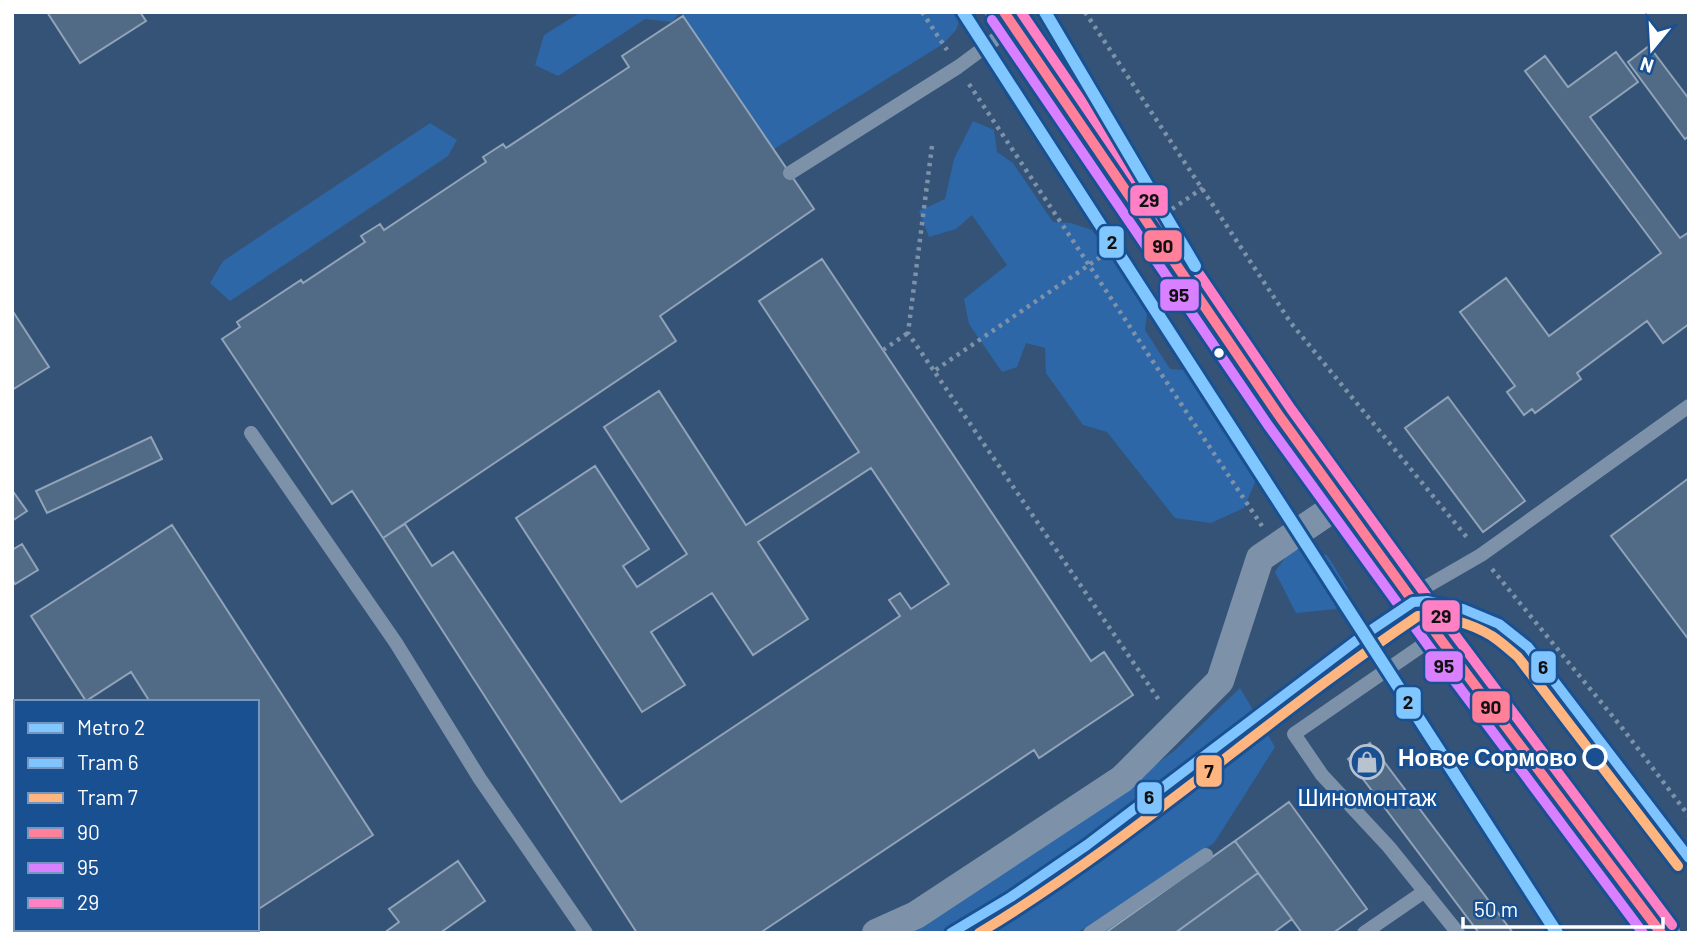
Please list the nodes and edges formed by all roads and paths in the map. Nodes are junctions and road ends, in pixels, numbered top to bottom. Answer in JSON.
{"nodes":[{"id":1,"x":922,"y":12,"type":"edge"},
{"id":2,"x":1085,"y":12,"type":"edge"},
{"id":3,"x":1009,"y":19,"type":"edge"},
{"id":4,"x":958,"y":67,"type":"junction"},
{"id":5,"x":932,"y":146,"type":"dead end"},
{"id":6,"x":790,"y":173,"type":"dead end"},
{"id":7,"x":1090,"y":263,"type":"junction"},
{"id":8,"x":908,"y":333,"type":"junction"},
{"id":9,"x":883,"y":350,"type":"dead end"},
{"id":10,"x":934,"y":371,"type":"junction"},
{"id":11,"x":1689,"y":406,"type":"edge"},
{"id":12,"x":251,"y":433,"type":"dead end"},
{"id":13,"x":1341,"y":503,"type":"junction"},
{"id":14,"x":1276,"y":547,"type":"junction"},
{"id":15,"x":1481,"y":555,"type":"junction"},
{"id":16,"x":1409,"y":597,"type":"junction"},
{"id":17,"x":1437,"y":635,"type":"junction"},
{"id":18,"x":1177,"y":725,"type":"junction"},
{"id":19,"x":1689,"y":816,"type":"edge"},
{"id":20,"x":1206,"y":855,"type":"dead end"},
{"id":21,"x":1425,"y":891,"type":"junction"},
{"id":22,"x":586,"y":933,"type":"edge"},
{"id":23,"x":876,"y":933,"type":"edge"},
{"id":24,"x":1090,"y":933,"type":"edge"},
{"id":25,"x":1364,"y":933,"type":"edge"},
{"id":26,"x":1458,"y":933,"type":"edge"},
{"id":27,"x":1661,"y":933,"type":"edge"}],
"edges":[{"from":1,"to":4,"type":"path"},
{"from":2,"to":15,"type":"path"},
{"from":3,"to":4,"type":"lane"},
{"from":3,"to":13,"type":"main road"},
{"from":4,"to":6,"type":"lane"},
{"from":4,"to":7,"type":"path"},
{"from":5,"to":8,"type":"path"},
{"from":7,"to":10,"type":"path"},
{"from":7,"to":14,"type":"path"},
{"from":8,"to":9,"type":"path"},
{"from":8,"to":10,"type":"path"},
{"from":10,"to":18,"type":"path"},
{"from":11,"to":15,"type":"lane"},
{"from":12,"to":22,"type":"lane"},
{"from":13,"to":14,"type":"street"},
{"from":13,"to":16,"type":"main road"},
{"from":14,"to":18,"type":"street"},
{"from":15,"to":16,"type":"lane"},
{"from":15,"to":19,"type":"path"},
{"from":16,"to":17,"type":"main road"},
{"from":17,"to":21,"type":"lane"},
{"from":17,"to":27,"type":"main road"},
{"from":18,"to":23,"type":"street"},
{"from":20,"to":24,"type":"lane"},
{"from":21,"to":25,"type":"lane"},
{"from":21,"to":26,"type":"lane"}]}
